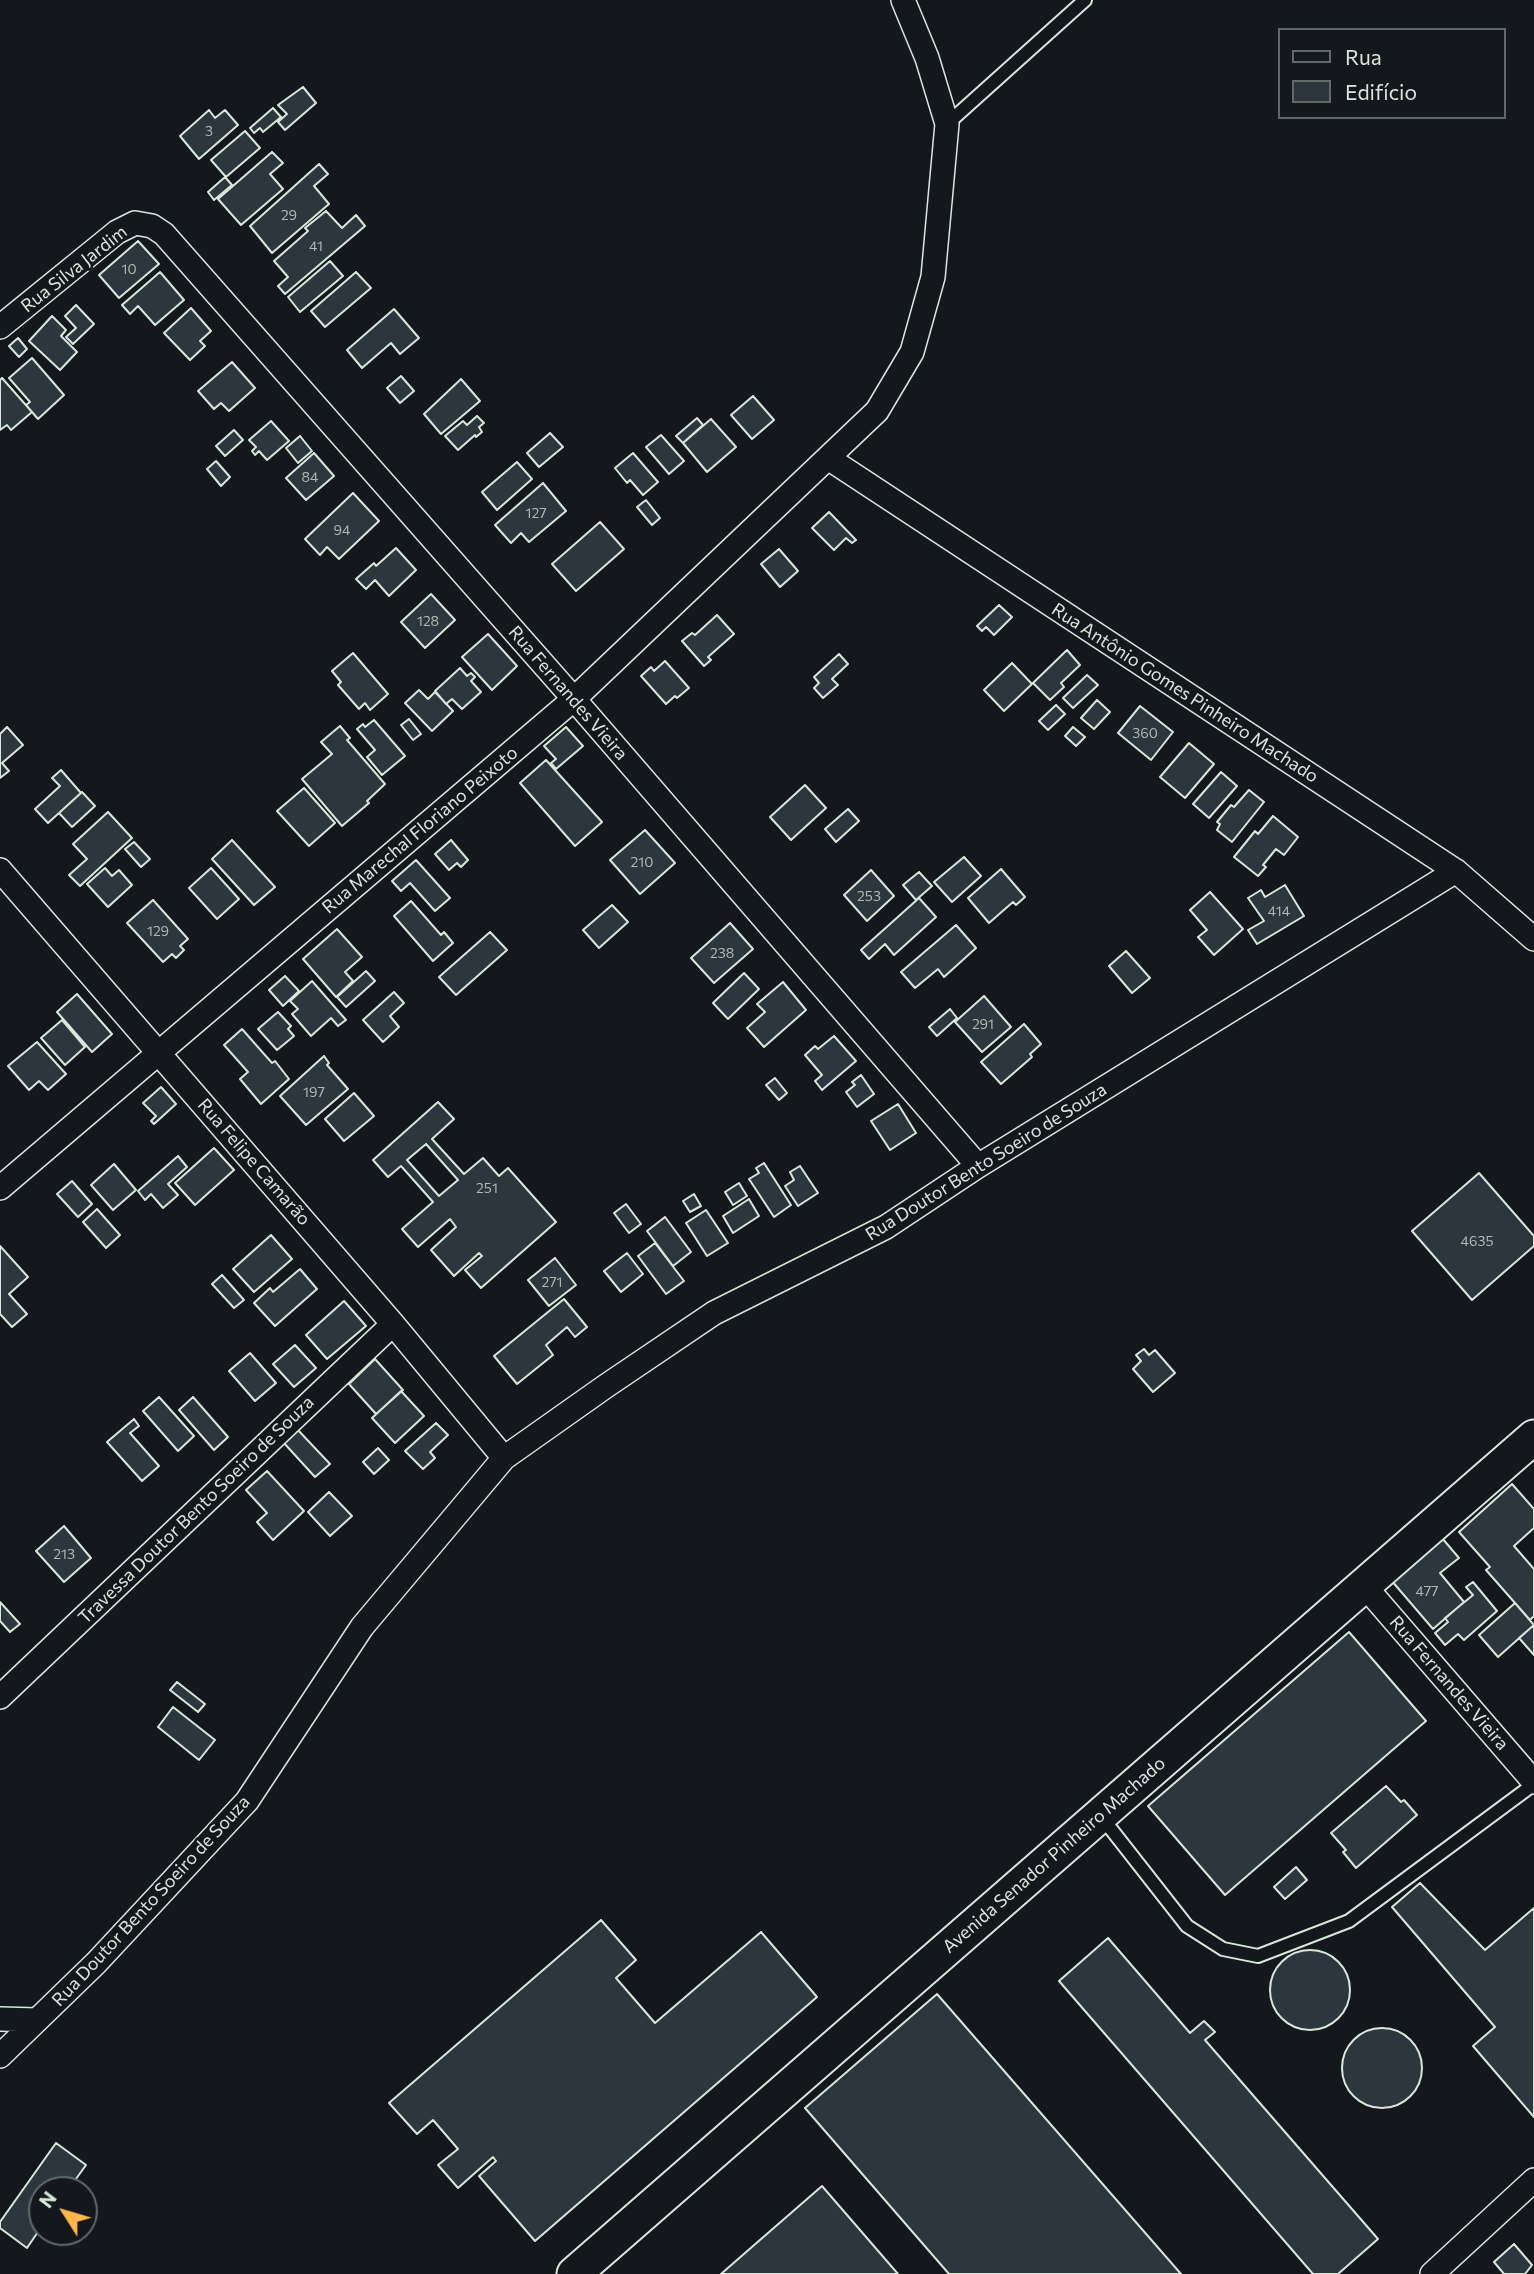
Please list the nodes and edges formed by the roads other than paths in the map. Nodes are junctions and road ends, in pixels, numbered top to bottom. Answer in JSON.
{"nodes":[{"id":1,"x":903,"y":0,"type":"edge"},
{"id":2,"x":1085,"y":0,"type":"edge"},
{"id":3,"x":947,"y":124,"type":"junction"},
{"id":4,"x":152,"y":226,"type":"joint"},
{"id":5,"x":0,"y":327,"type":"edge"},
{"id":6,"x":828,"y":458,"type":"junction"},
{"id":7,"x":574,"y":699,"type":"junction"},
{"id":8,"x":0,"y":870,"type":"edge"},
{"id":9,"x":1456,"y":872,"type":"junction"},
{"id":10,"x":1534,"y":939,"type":"edge"},
{"id":11,"x":158,"y":1051,"type":"junction"},
{"id":12,"x":978,"y":1166,"type":"junction"},
{"id":13,"x":0,"y":1188,"type":"edge"},
{"id":14,"x":393,"y":1324,"type":"junction"},
{"id":15,"x":1534,"y":1437,"type":"edge"},
{"id":16,"x":504,"y":1458,"type":"junction"},
{"id":17,"x":1363,"y":1584,"type":"junction"},
{"id":18,"x":0,"y":1697,"type":"edge"},
{"id":19,"x":1534,"y":1783,"type":"edge"},
{"id":20,"x":1099,"y":1815,"type":"junction"},
{"id":21,"x":0,"y":2019,"type":"edge"},
{"id":22,"x":37,"y":2020,"type":"junction"},
{"id":23,"x":0,"y":2056,"type":"edge"},
{"id":24,"x":1534,"y":2180,"type":"edge"},
{"id":25,"x":574,"y":2274,"type":"edge"},
{"id":26,"x":1432,"y":2274,"type":"edge"}],
"edges":[{"from":1,"to":3,"type":"street"},
{"from":2,"to":3,"type":"lane"},
{"from":3,"to":6,"type":"street","name":"Rua Marechal Floriano Peixoto"},
{"from":4,"to":5,"type":"street","name":"Rua Silva Jardim"},
{"from":4,"to":7,"type":"street","name":"Rua Fernandes Vieira"},
{"from":6,"to":7,"type":"street","name":"Rua Marechal Floriano Peixoto"},
{"from":6,"to":9,"type":"street","name":"Rua Antônio Gomes Pinheiro Machado"},
{"from":7,"to":11,"type":"street","name":"Rua Marechal Floriano Peixoto"},
{"from":7,"to":12,"type":"street","name":"Rua Fernandes Vieira"},
{"from":8,"to":11,"type":"street","name":"Rua Felipe Camarão"},
{"from":9,"to":10,"type":"street","name":"Rua Antônio Gomes Pinheiro Machado"},
{"from":9,"to":12,"type":"street","name":"Rua Doutor Bento Soeiro de Souza"},
{"from":11,"to":13,"type":"street","name":"Rua Marechal Floriano Peixoto"},
{"from":11,"to":14,"type":"street","name":"Rua Felipe Camarão"},
{"from":12,"to":16,"type":"street","name":"Rua Doutor Bento Soeiro de Souza"},
{"from":14,"to":16,"type":"street","name":"Rua Felipe Camarão"},
{"from":14,"to":18,"type":"street","name":"Travessa Doutor Bento Soeiro de Souza"},
{"from":15,"to":17,"type":"main road","name":"Avenida Senador Pinheiro Machado"},
{"from":16,"to":22,"type":"street","name":"Rua Doutor Bento Soeiro de Souza"},
{"from":17,"to":19,"type":"street","name":"Rua Fernandes Vieira"},
{"from":17,"to":20,"type":"main road","name":"Avenida Senador Pinheiro Machado"},
{"from":19,"to":20,"type":"lane"},
{"from":20,"to":25,"type":"main road","name":"Avenida Senador Pinheiro Machado"},
{"from":21,"to":22,"type":"street"},
{"from":22,"to":23,"type":"street","name":"Rua Doutor Bento Soeiro de Souza"},
{"from":24,"to":26,"type":"street"}]}
